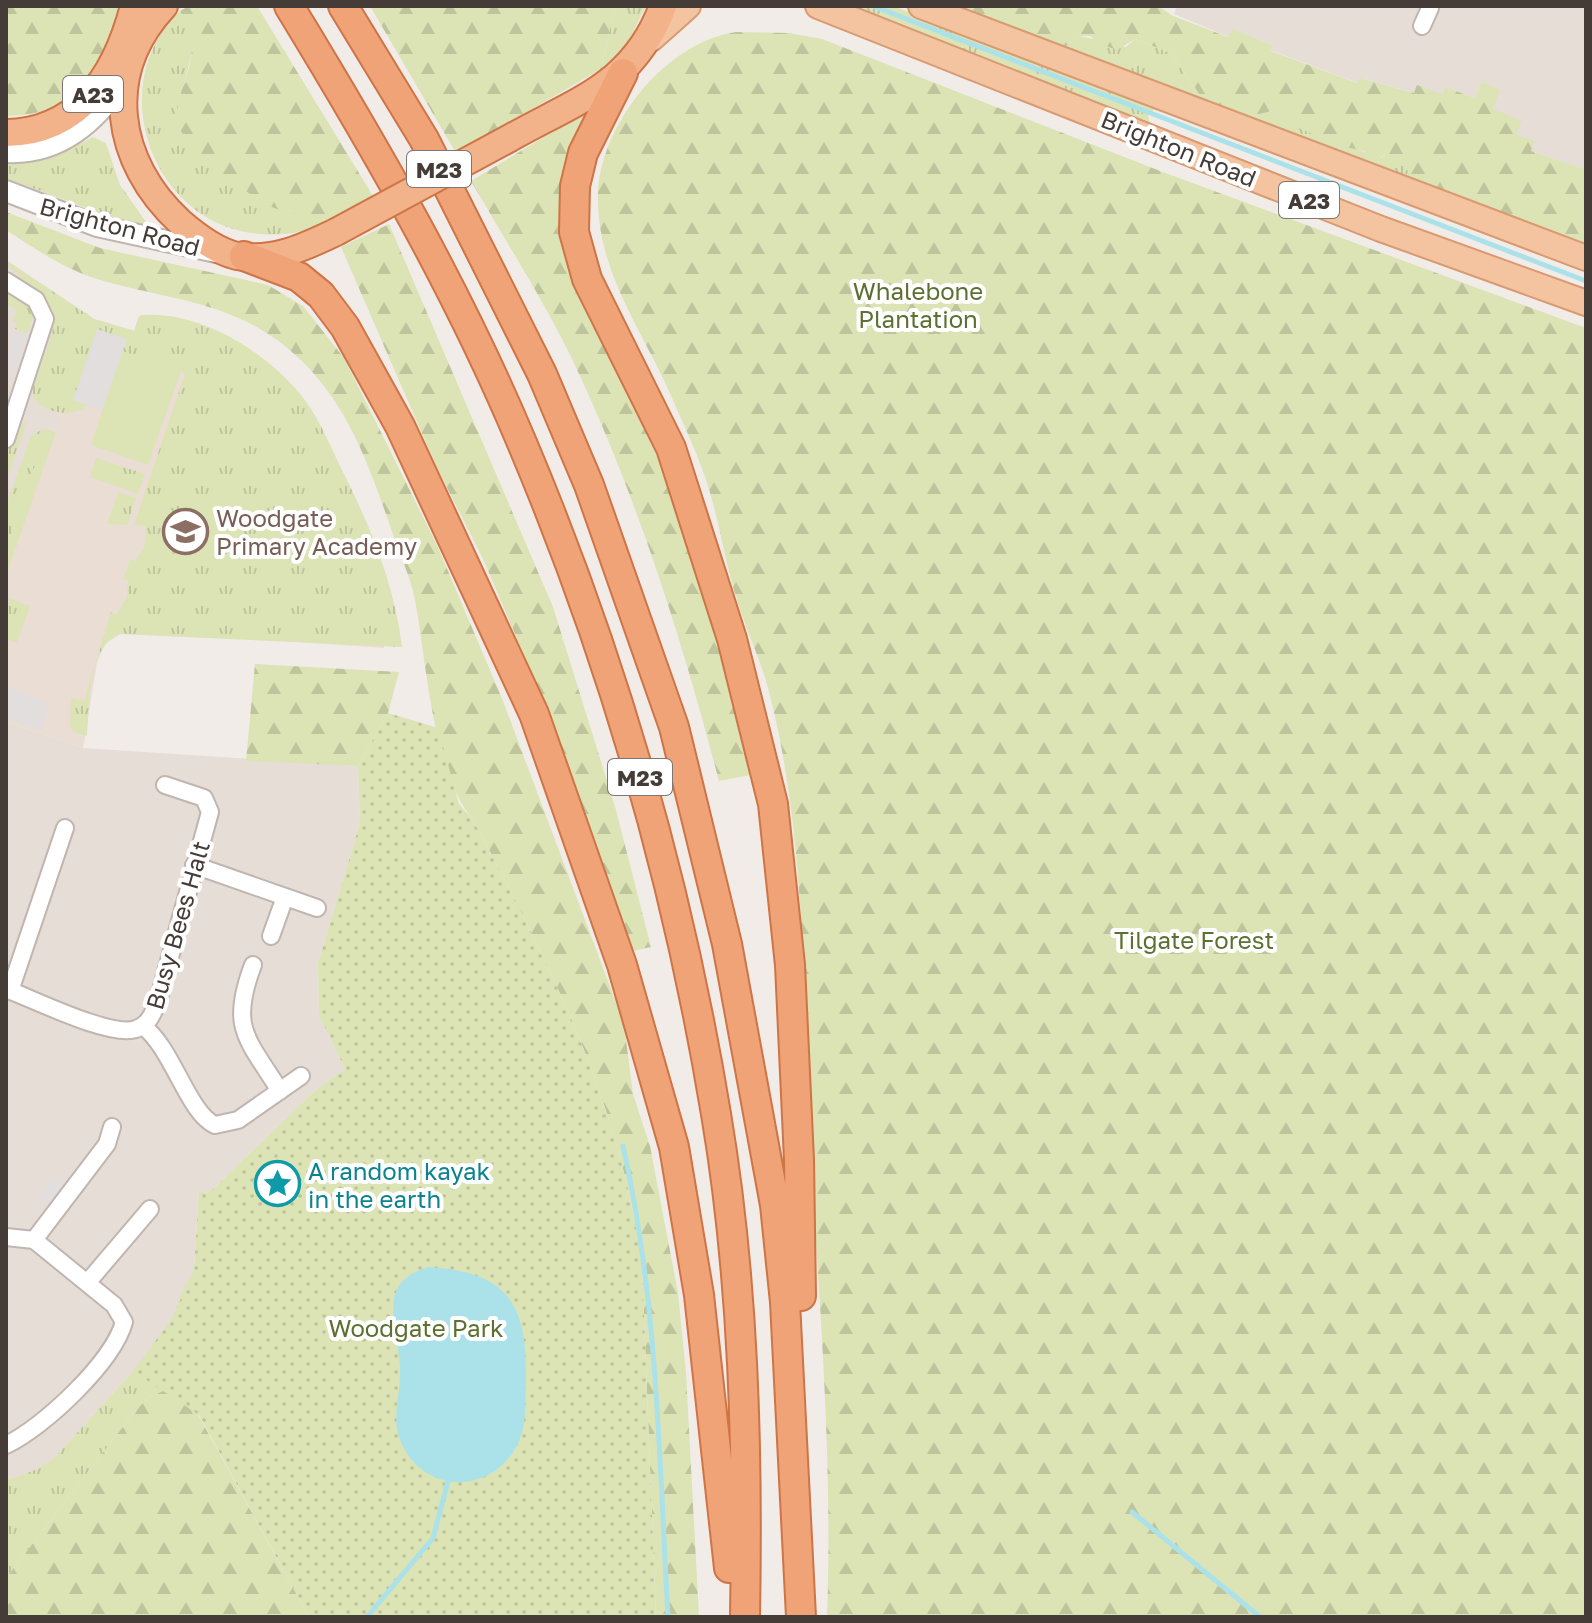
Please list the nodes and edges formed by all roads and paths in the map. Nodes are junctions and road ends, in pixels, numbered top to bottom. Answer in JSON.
{"nodes":[{"id":1,"x":134,"y":6,"type":"edge"},
{"id":2,"x":164,"y":6,"type":"edge"},
{"id":3,"x":289,"y":6,"type":"edge"},
{"id":4,"x":343,"y":6,"type":"edge"},
{"id":5,"x":663,"y":6,"type":"edge"},
{"id":6,"x":688,"y":6,"type":"edge"},
{"id":7,"x":818,"y":6,"type":"edge"},
{"id":8,"x":921,"y":6,"type":"edge"},
{"id":9,"x":1428,"y":7,"type":"edge"},
{"id":10,"x":1422,"y":26,"type":"dead end"},
{"id":11,"x":630,"y":64,"type":"junction"},
{"id":12,"x":126,"y":75,"type":"junction"},
{"id":13,"x":6,"y":133,"type":"edge"},
{"id":14,"x":6,"y":152,"type":"edge"},
{"id":15,"x":6,"y":191,"type":"edge"},
{"id":16,"x":240,"y":256,"type":"junction"},
{"id":17,"x":1586,"y":258,"type":"edge"},
{"id":18,"x":6,"y":281,"type":"edge"},
{"id":19,"x":1586,"y":303,"type":"edge"},
{"id":20,"x":6,"y":439,"type":"edge"},
{"id":21,"x":165,"y":785,"type":"dead end"},
{"id":22,"x":65,"y":828,"type":"dead end"},
{"id":23,"x":194,"y":865,"type":"junction"},
{"id":24,"x":285,"y":897,"type":"junction"},
{"id":25,"x":317,"y":908,"type":"dead end"},
{"id":26,"x":271,"y":936,"type":"dead end"},
{"id":27,"x":253,"y":965,"type":"dead end"},
{"id":28,"x":8,"y":990,"type":"edge"},
{"id":29,"x":143,"y":1026,"type":"junction"},
{"id":30,"x":301,"y":1076,"type":"dead end"},
{"id":31,"x":280,"y":1091,"type":"junction"},
{"id":32,"x":112,"y":1127,"type":"dead end"},
{"id":33,"x":150,"y":1209,"type":"dead end"},
{"id":34,"x":6,"y":1237,"type":"edge"},
{"id":35,"x":34,"y":1240,"type":"junction"},
{"id":36,"x":87,"y":1283,"type":"junction"},
{"id":37,"x":6,"y":1445,"type":"edge"},
{"id":38,"x":801,"y":1589,"type":"junction"},
{"id":39,"x":733,"y":1617,"type":"edge"},
{"id":40,"x":745,"y":1617,"type":"edge"},
{"id":41,"x":801,"y":1617,"type":"edge"}],
"edges":[{"from":1,"to":12,"type":"highway","number":"A23"},
{"from":1,"to":13,"type":"highway","number":"A23"},
{"from":2,"to":12,"type":"highway"},
{"from":3,"to":40,"type":"highway","number":"M23"},
{"from":4,"to":38,"type":"highway","number":"M23"},
{"from":5,"to":11,"type":"highway"},
{"from":6,"to":11,"type":"main road"},
{"from":7,"to":19,"type":"main road","name":"Brighton Road","number":"A23"},
{"from":8,"to":17,"type":"main road","name":"Brighton Road","number":"A23"},
{"from":9,"to":10,"type":"street"},
{"from":11,"to":16,"type":"highway","bridge":true},
{"from":11,"to":38,"type":"highway","number":"M23"},
{"from":12,"to":14,"type":"street"},
{"from":12,"to":16,"type":"highway"},
{"from":15,"to":16,"type":"street","name":"Brighton Road"},
{"from":16,"to":39,"type":"highway"},
{"from":18,"to":20,"type":"street"},
{"from":21,"to":23,"type":"street","name":"Busy Bees Halt"},
{"from":22,"to":28,"type":"street"},
{"from":23,"to":24,"type":"street"},
{"from":23,"to":29,"type":"street","name":"Busy Bees Halt"},
{"from":24,"to":25,"type":"street"},
{"from":24,"to":26,"type":"street"},
{"from":27,"to":31,"type":"street"},
{"from":28,"to":29,"type":"street"},
{"from":29,"to":31,"type":"street"},
{"from":30,"to":31,"type":"street"},
{"from":32,"to":35,"type":"street"},
{"from":33,"to":36,"type":"street"},
{"from":34,"to":35,"type":"street"},
{"from":35,"to":36,"type":"street"},
{"from":36,"to":37,"type":"street"},
{"from":38,"to":41,"type":"highway","number":"M23"}]}
